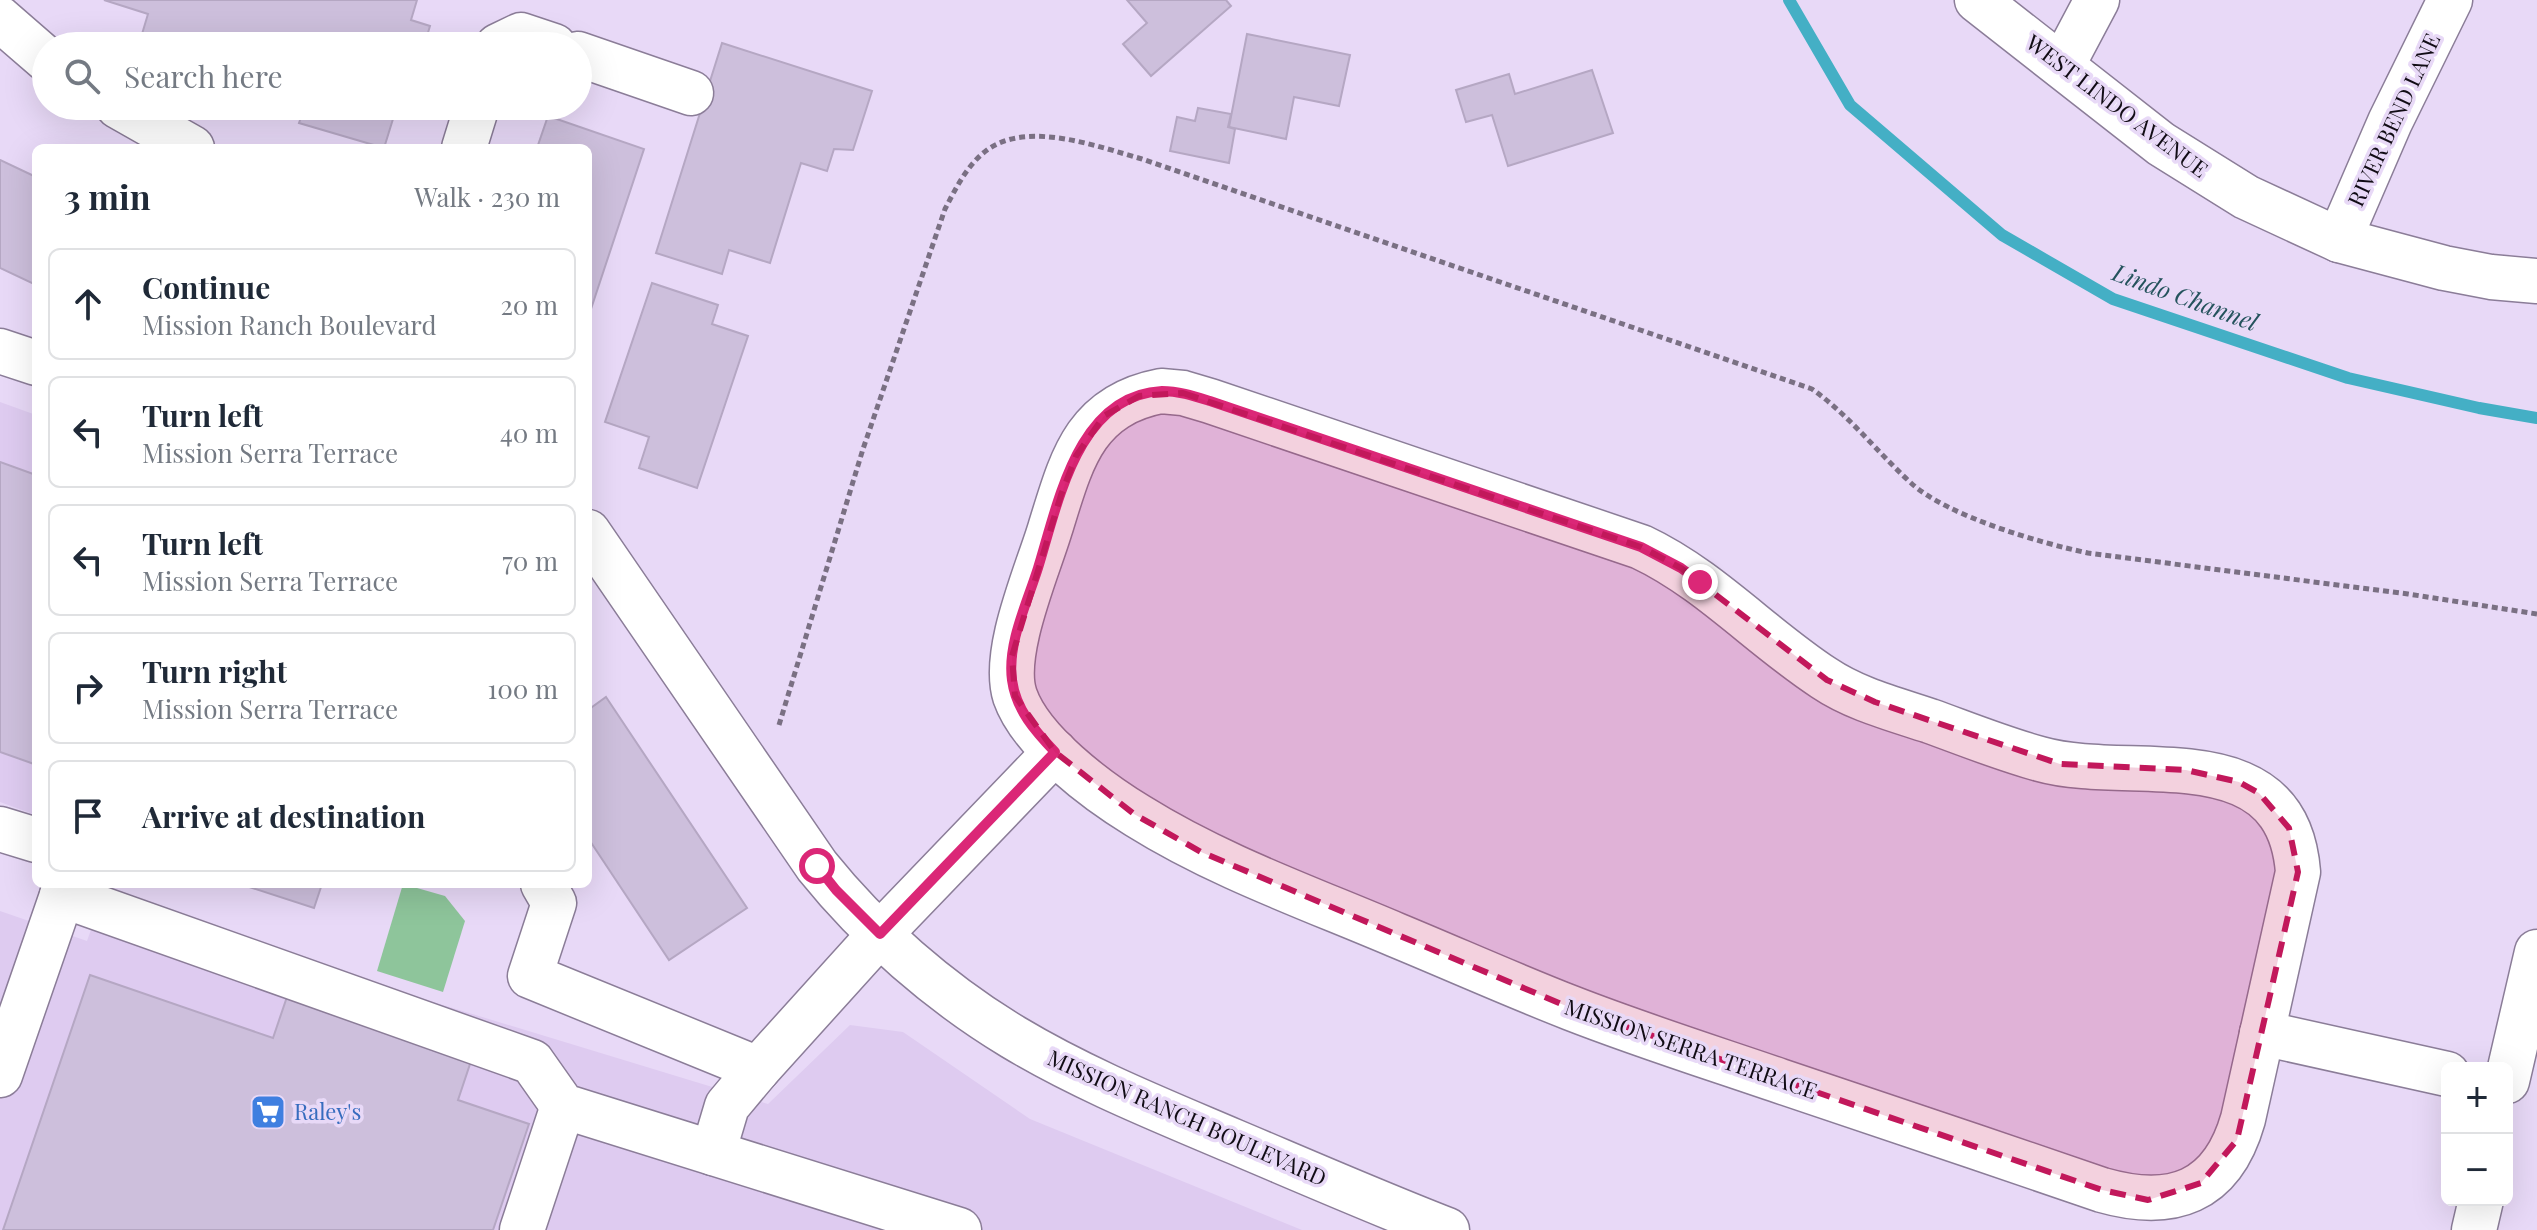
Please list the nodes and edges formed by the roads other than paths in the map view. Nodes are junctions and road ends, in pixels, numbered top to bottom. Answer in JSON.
{"nodes":[{"id":1,"x":1977,"y":0,"type":"edge"},
{"id":2,"x":2097,"y":0,"type":"edge"},
{"id":3,"x":2450,"y":0,"type":"edge"},
{"id":4,"x":0,"y":19,"type":"edge"},
{"id":5,"x":32,"y":47,"type":"edge"},
{"id":6,"x":592,"y":59,"type":"edge"},
{"id":7,"x":2062,"y":66,"type":"junction"},
{"id":8,"x":691,"y":93,"type":"dead end"},
{"id":9,"x":143,"y":120,"type":"edge"},
{"id":10,"x":473,"y":120,"type":"edge"},
{"id":11,"x":185,"y":144,"type":"edge"},
{"id":12,"x":465,"y":144,"type":"edge"},
{"id":13,"x":2339,"y":240,"type":"junction"},
{"id":14,"x":2537,"y":281,"type":"edge"},
{"id":15,"x":0,"y":351,"type":"edge"},
{"id":16,"x":32,"y":362,"type":"edge"},
{"id":17,"x":592,"y":538,"type":"edge"},
{"id":18,"x":1055,"y":752,"type":"junction"},
{"id":19,"x":0,"y":829,"type":"edge"},
{"id":20,"x":32,"y":839,"type":"edge"},
{"id":21,"x":545,"y":888,"type":"edge"},
{"id":22,"x":64,"y":889,"type":"edge"},
{"id":23,"x":880,"y":934,"type":"junction"},
{"id":24,"x":2537,"y":952,"type":"edge"},
{"id":25,"x":2262,"y":1033,"type":"junction"},
{"id":26,"x":2512,"y":1062,"type":"edge"},
{"id":27,"x":758,"y":1069,"type":"junction"},
{"id":28,"x":2441,"y":1073,"type":"edge"},
{"id":29,"x":0,"y":1075,"type":"edge"},
{"id":30,"x":2513,"y":1086,"type":"edge"},
{"id":31,"x":2537,"y":1094,"type":"edge"},
{"id":32,"x":563,"y":1106,"type":"junction"},
{"id":33,"x":713,"y":1153,"type":"junction"},
{"id":34,"x":2480,"y":1206,"type":"edge"},
{"id":35,"x":522,"y":1230,"type":"edge"},
{"id":36,"x":959,"y":1230,"type":"edge"},
{"id":37,"x":1447,"y":1230,"type":"edge"},
{"id":38,"x":2474,"y":1230,"type":"edge"}],
"edges":[{"from":1,"to":7,"type":"street","name":"WEST LINDO AVENUE"},
{"from":2,"to":7,"type":"street"},
{"from":3,"to":13,"type":"street","name":"RIVER BEND LANE"},
{"from":4,"to":5,"type":"street"},
{"from":6,"to":8,"type":"street"},
{"from":7,"to":13,"type":"street","name":"WEST LINDO AVENUE"},
{"from":9,"to":11,"type":"street"},
{"from":10,"to":12,"type":"street"},
{"from":13,"to":14,"type":"street","name":"WEST LINDO AVENUE"},
{"from":15,"to":16,"type":"street"},
{"from":17,"to":23,"type":"street","name":"MISSION RANCH BOULEVARD"},
{"from":18,"to":23,"type":"street"},
{"from":18,"to":25,"type":"street","name":"MISSION SERRA TERRACE"},
{"from":18,"to":25,"type":"street","name":"MISSION SERRA TERRACE"},
{"from":19,"to":20,"type":"street"},
{"from":21,"to":27,"type":"street"},
{"from":22,"to":29,"type":"street"},
{"from":22,"to":32,"type":"street"},
{"from":23,"to":27,"type":"street"},
{"from":23,"to":37,"type":"street","name":"MISSION RANCH BOULEVARD"},
{"from":24,"to":26,"type":"street"},
{"from":25,"to":28,"type":"street"},
{"from":27,"to":33,"type":"street"},
{"from":30,"to":31,"type":"street"},
{"from":32,"to":33,"type":"street"},
{"from":32,"to":35,"type":"street"},
{"from":33,"to":36,"type":"street"},
{"from":34,"to":38,"type":"street"}]}
